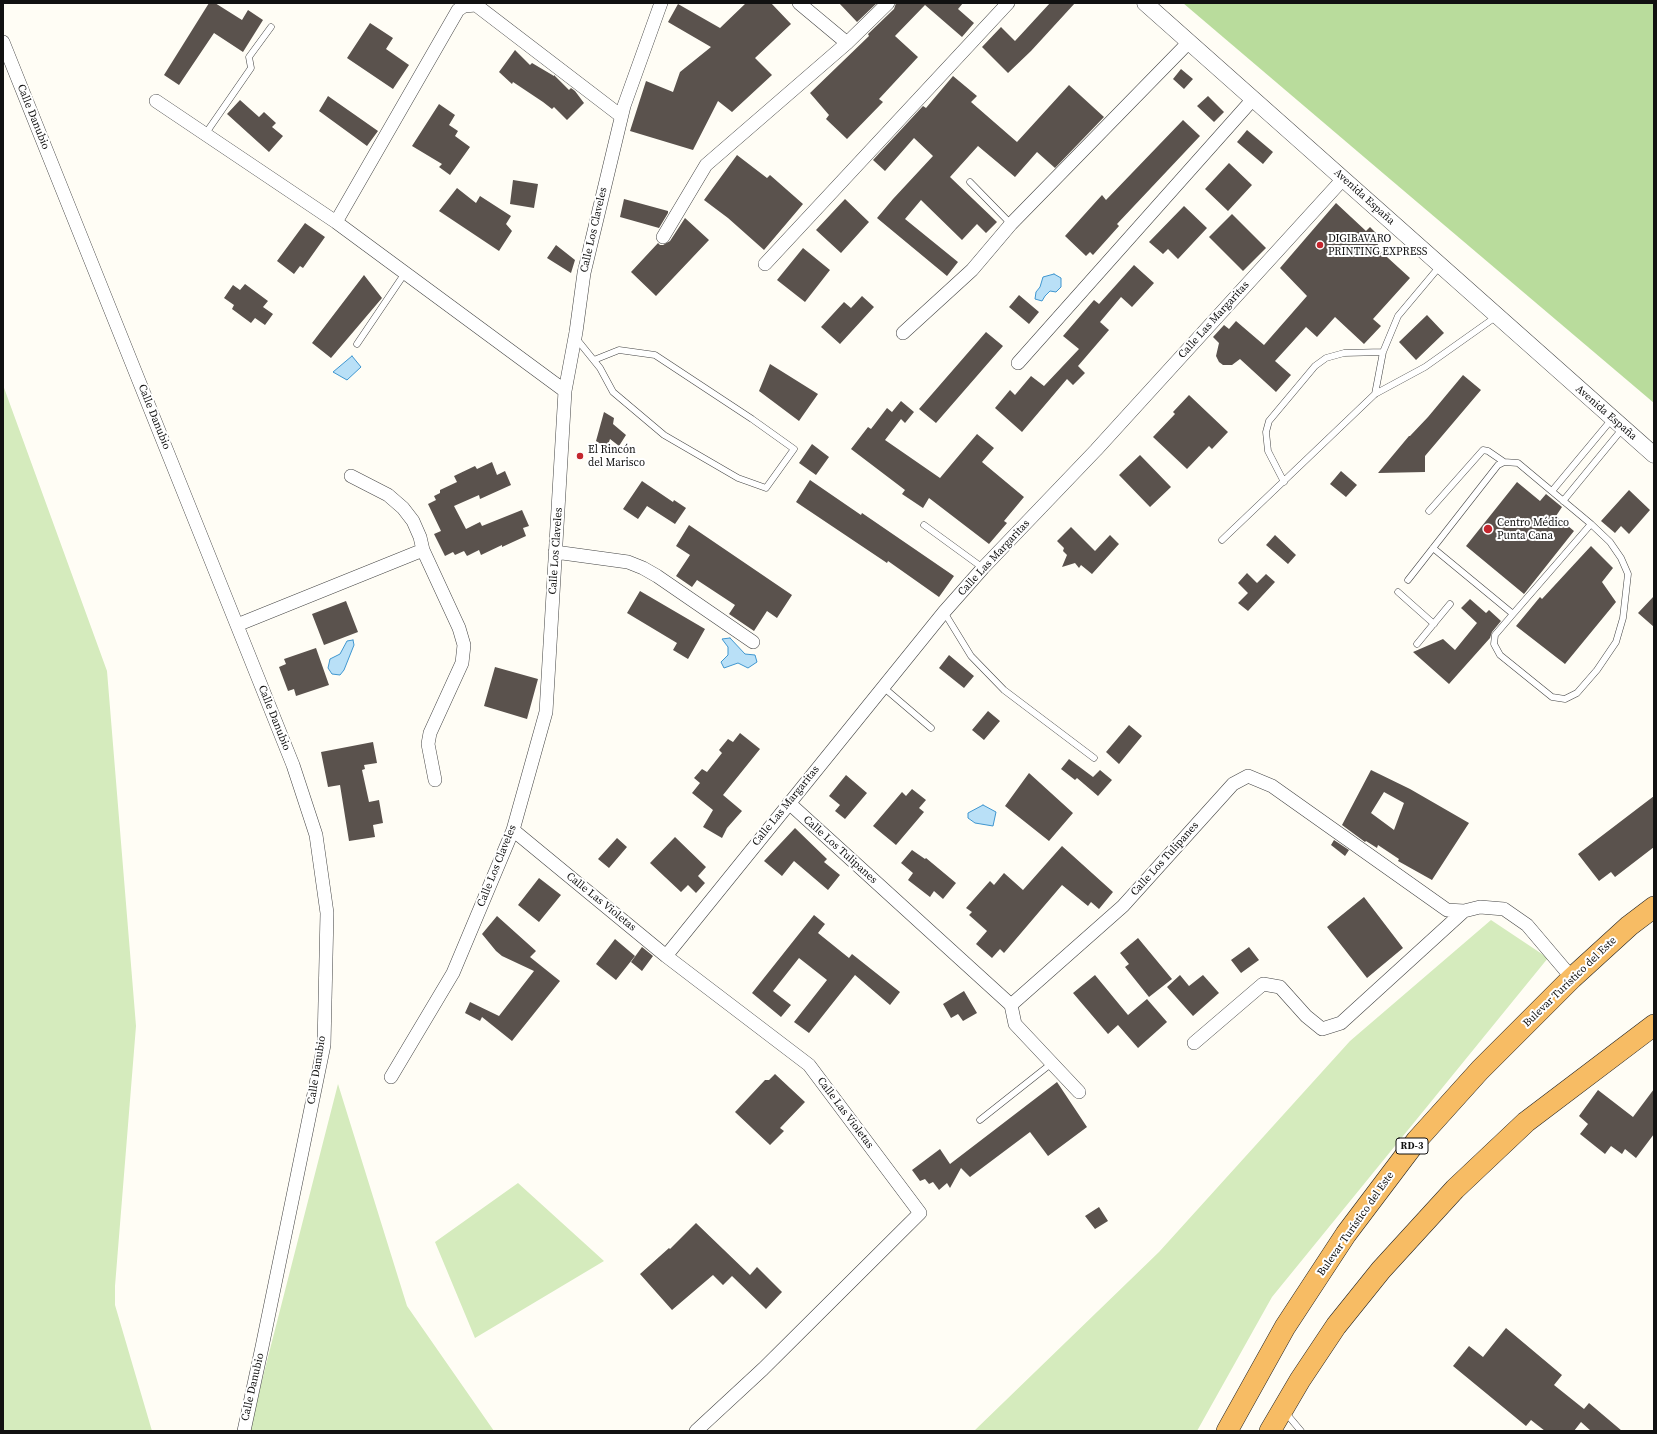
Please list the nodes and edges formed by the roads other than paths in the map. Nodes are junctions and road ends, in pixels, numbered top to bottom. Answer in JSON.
{"nodes":[{"id":1,"x":660,"y":3,"type":"edge"},
{"id":2,"x":799,"y":3,"type":"edge"},
{"id":3,"x":888,"y":3,"type":"edge"},
{"id":4,"x":1008,"y":3,"type":"edge"},
{"id":5,"x":1145,"y":3,"type":"edge"},
{"id":6,"x":477,"y":4,"type":"edge"},
{"id":7,"x":271,"y":27,"type":"dead end"},
{"id":8,"x":3,"y":42,"type":"edge"},
{"id":9,"x":1189,"y":42,"type":"junction"},
{"id":10,"x":847,"y":43,"type":"junction"},
{"id":11,"x":1253,"y":99,"type":"junction"},
{"id":12,"x":156,"y":101,"type":"dead end"},
{"id":13,"x":621,"y":116,"type":"junction"},
{"id":14,"x":206,"y":133,"type":"junction"},
{"id":15,"x":1343,"y":179,"type":"junction"},
{"id":16,"x":970,"y":182,"type":"dead end"},
{"id":17,"x":336,"y":222,"type":"junction"},
{"id":18,"x":1011,"y":224,"type":"junction"},
{"id":19,"x":663,"y":237,"type":"dead end"},
{"id":20,"x":765,"y":264,"type":"dead end"},
{"id":21,"x":1440,"y":266,"type":"junction"},
{"id":22,"x":405,"y":273,"type":"junction"},
{"id":23,"x":1497,"y":316,"type":"junction"},
{"id":24,"x":903,"y":333,"type":"dead end"},
{"id":25,"x":575,"y":337,"type":"junction"},
{"id":26,"x":357,"y":344,"type":"dead end"},
{"id":27,"x":1384,"y":352,"type":"junction"},
{"id":28,"x":594,"y":360,"type":"junction"},
{"id":29,"x":1018,"y":363,"type":"dead end"},
{"id":30,"x":565,"y":391,"type":"junction"},
{"id":31,"x":1375,"y":394,"type":"junction"},
{"id":32,"x":1618,"y":423,"type":"junction"},
{"id":33,"x":1654,"y":455,"type":"edge"},
{"id":34,"x":1504,"y":462,"type":"junction"},
{"id":35,"x":351,"y":476,"type":"dead end"},
{"id":36,"x":1284,"y":482,"type":"junction"},
{"id":37,"x":1552,"y":491,"type":"junction"},
{"id":38,"x":1563,"y":501,"type":"junction"},
{"id":39,"x":1429,"y":511,"type":"dead end"},
{"id":40,"x":924,"y":524,"type":"dead end"},
{"id":41,"x":1591,"y":524,"type":"junction"},
{"id":42,"x":1222,"y":540,"type":"dead end"},
{"id":43,"x":1433,"y":548,"type":"junction"},
{"id":44,"x":423,"y":550,"type":"junction"},
{"id":45,"x":555,"y":552,"type":"junction"},
{"id":46,"x":983,"y":568,"type":"junction"},
{"id":47,"x":1408,"y":580,"type":"dead end"},
{"id":48,"x":1398,"y":592,"type":"dead end"},
{"id":49,"x":1450,"y":604,"type":"dead end"},
{"id":50,"x":944,"y":612,"type":"junction"},
{"id":51,"x":1513,"y":614,"type":"junction"},
{"id":52,"x":1434,"y":624,"type":"junction"},
{"id":53,"x":237,"y":625,"type":"junction"},
{"id":54,"x":753,"y":642,"type":"dead end"},
{"id":55,"x":1417,"y":644,"type":"dead end"},
{"id":56,"x":883,"y":687,"type":"junction"},
{"id":57,"x":931,"y":728,"type":"dead end"},
{"id":58,"x":1094,"y":758,"type":"dead end"},
{"id":59,"x":435,"y":780,"type":"dead end"},
{"id":60,"x":789,"y":803,"type":"junction"},
{"id":61,"x":512,"y":830,"type":"junction"},
{"id":62,"x":1654,"y":907,"type":"edge"},
{"id":63,"x":1464,"y":911,"type":"junction"},
{"id":64,"x":666,"y":956,"type":"junction"},
{"id":65,"x":1572,"y":978,"type":"junction"},
{"id":66,"x":1011,"y":1005,"type":"junction"},
{"id":67,"x":1654,"y":1026,"type":"edge"},
{"id":68,"x":1194,"y":1043,"type":"dead end"},
{"id":69,"x":1052,"y":1063,"type":"junction"},
{"id":70,"x":391,"y":1077,"type":"dead end"},
{"id":71,"x":1079,"y":1092,"type":"dead end"},
{"id":72,"x":980,"y":1120,"type":"dead end"},
{"id":73,"x":1283,"y":1410,"type":"junction"},
{"id":74,"x":244,"y":1431,"type":"edge"},
{"id":75,"x":696,"y":1431,"type":"edge"},
{"id":76,"x":1226,"y":1431,"type":"edge"},
{"id":77,"x":1270,"y":1431,"type":"edge"},
{"id":78,"x":1301,"y":1431,"type":"edge"}],
"edges":[{"from":1,"to":13,"type":"street","name":"Calle Los Claveles"},
{"from":2,"to":10,"type":"street"},
{"from":3,"to":10,"type":"street"},
{"from":4,"to":20,"type":"street"},
{"from":5,"to":9,"type":"street","name":"Avenida España"},
{"from":6,"to":13,"type":"street"},
{"from":6,"to":17,"type":"street"},
{"from":7,"to":14,"type":"lane"},
{"from":8,"to":53,"type":"street","name":"Calle Danubio"},
{"from":9,"to":11,"type":"street","name":"Avenida España"},
{"from":9,"to":18,"type":"street"},
{"from":10,"to":19,"type":"street"},
{"from":11,"to":15,"type":"street","name":"Avenida España"},
{"from":11,"to":29,"type":"street"},
{"from":12,"to":14,"type":"street"},
{"from":13,"to":25,"type":"street","name":"Calle Los Claveles"},
{"from":14,"to":17,"type":"street"},
{"from":15,"to":21,"type":"street","name":"Avenida España"},
{"from":15,"to":46,"type":"street","name":"Calle Las Margaritas"},
{"from":16,"to":18,"type":"lane"},
{"from":17,"to":22,"type":"street"},
{"from":18,"to":24,"type":"street"},
{"from":21,"to":23,"type":"street","name":"Avenida España"},
{"from":21,"to":27,"type":"lane"},
{"from":22,"to":26,"type":"lane"},
{"from":22,"to":30,"type":"street"},
{"from":23,"to":31,"type":"lane"},
{"from":23,"to":32,"type":"street","name":"Avenida España"},
{"from":25,"to":28,"type":"lane"},
{"from":25,"to":30,"type":"street","name":"Calle Los Claveles"},
{"from":27,"to":31,"type":"lane"},
{"from":27,"to":36,"type":"lane"},
{"from":28,"to":28,"type":"lane"},
{"from":30,"to":45,"type":"street","name":"Calle Los Claveles"},
{"from":31,"to":36,"type":"lane"},
{"from":32,"to":33,"type":"street","name":"Avenida España"},
{"from":32,"to":37,"type":"lane"},
{"from":32,"to":38,"type":"lane"},
{"from":34,"to":37,"type":"lane"},
{"from":34,"to":39,"type":"lane"},
{"from":34,"to":43,"type":"lane"},
{"from":35,"to":44,"type":"street"},
{"from":36,"to":42,"type":"lane"},
{"from":37,"to":38,"type":"lane"},
{"from":38,"to":41,"type":"lane"},
{"from":40,"to":46,"type":"lane"},
{"from":41,"to":51,"type":"lane"},
{"from":41,"to":51,"type":"lane"},
{"from":43,"to":47,"type":"lane"},
{"from":43,"to":51,"type":"lane"},
{"from":44,"to":53,"type":"street"},
{"from":44,"to":59,"type":"street"},
{"from":45,"to":54,"type":"street"},
{"from":45,"to":61,"type":"street","name":"Calle Los Claveles"},
{"from":46,"to":50,"type":"street","name":"Calle Las Margaritas"},
{"from":48,"to":52,"type":"lane"},
{"from":49,"to":52,"type":"lane"},
{"from":50,"to":56,"type":"street","name":"Calle Las Margaritas"},
{"from":50,"to":58,"type":"lane"},
{"from":52,"to":55,"type":"lane"},
{"from":53,"to":74,"type":"street","name":"Calle Danubio"},
{"from":56,"to":57,"type":"lane"},
{"from":56,"to":60,"type":"street","name":"Calle Las Margaritas"},
{"from":60,"to":64,"type":"street","name":"Calle Las Margaritas"},
{"from":60,"to":66,"type":"street","name":"Calle Los Tulipanes"},
{"from":61,"to":64,"type":"street","name":"Calle Las Violetas"},
{"from":61,"to":70,"type":"street","name":"Calle Los Claveles"},
{"from":62,"to":65,"type":"highway","name":"Bulevar Turístico del Este","number":"RD-3"},
{"from":63,"to":65,"type":"street","name":"Calle Los Tulipanes"},
{"from":63,"to":66,"type":"street","name":"Calle Los Tulipanes"},
{"from":63,"to":68,"type":"street"},
{"from":64,"to":75,"type":"street","name":"Calle Las Violetas"},
{"from":65,"to":76,"type":"highway","name":"Bulevar Turístico del Este","number":"RD-3"},
{"from":66,"to":69,"type":"street"},
{"from":67,"to":73,"type":"highway"},
{"from":69,"to":71,"type":"street"},
{"from":69,"to":72,"type":"lane"},
{"from":73,"to":77,"type":"highway"},
{"from":73,"to":78,"type":"lane"}]}
